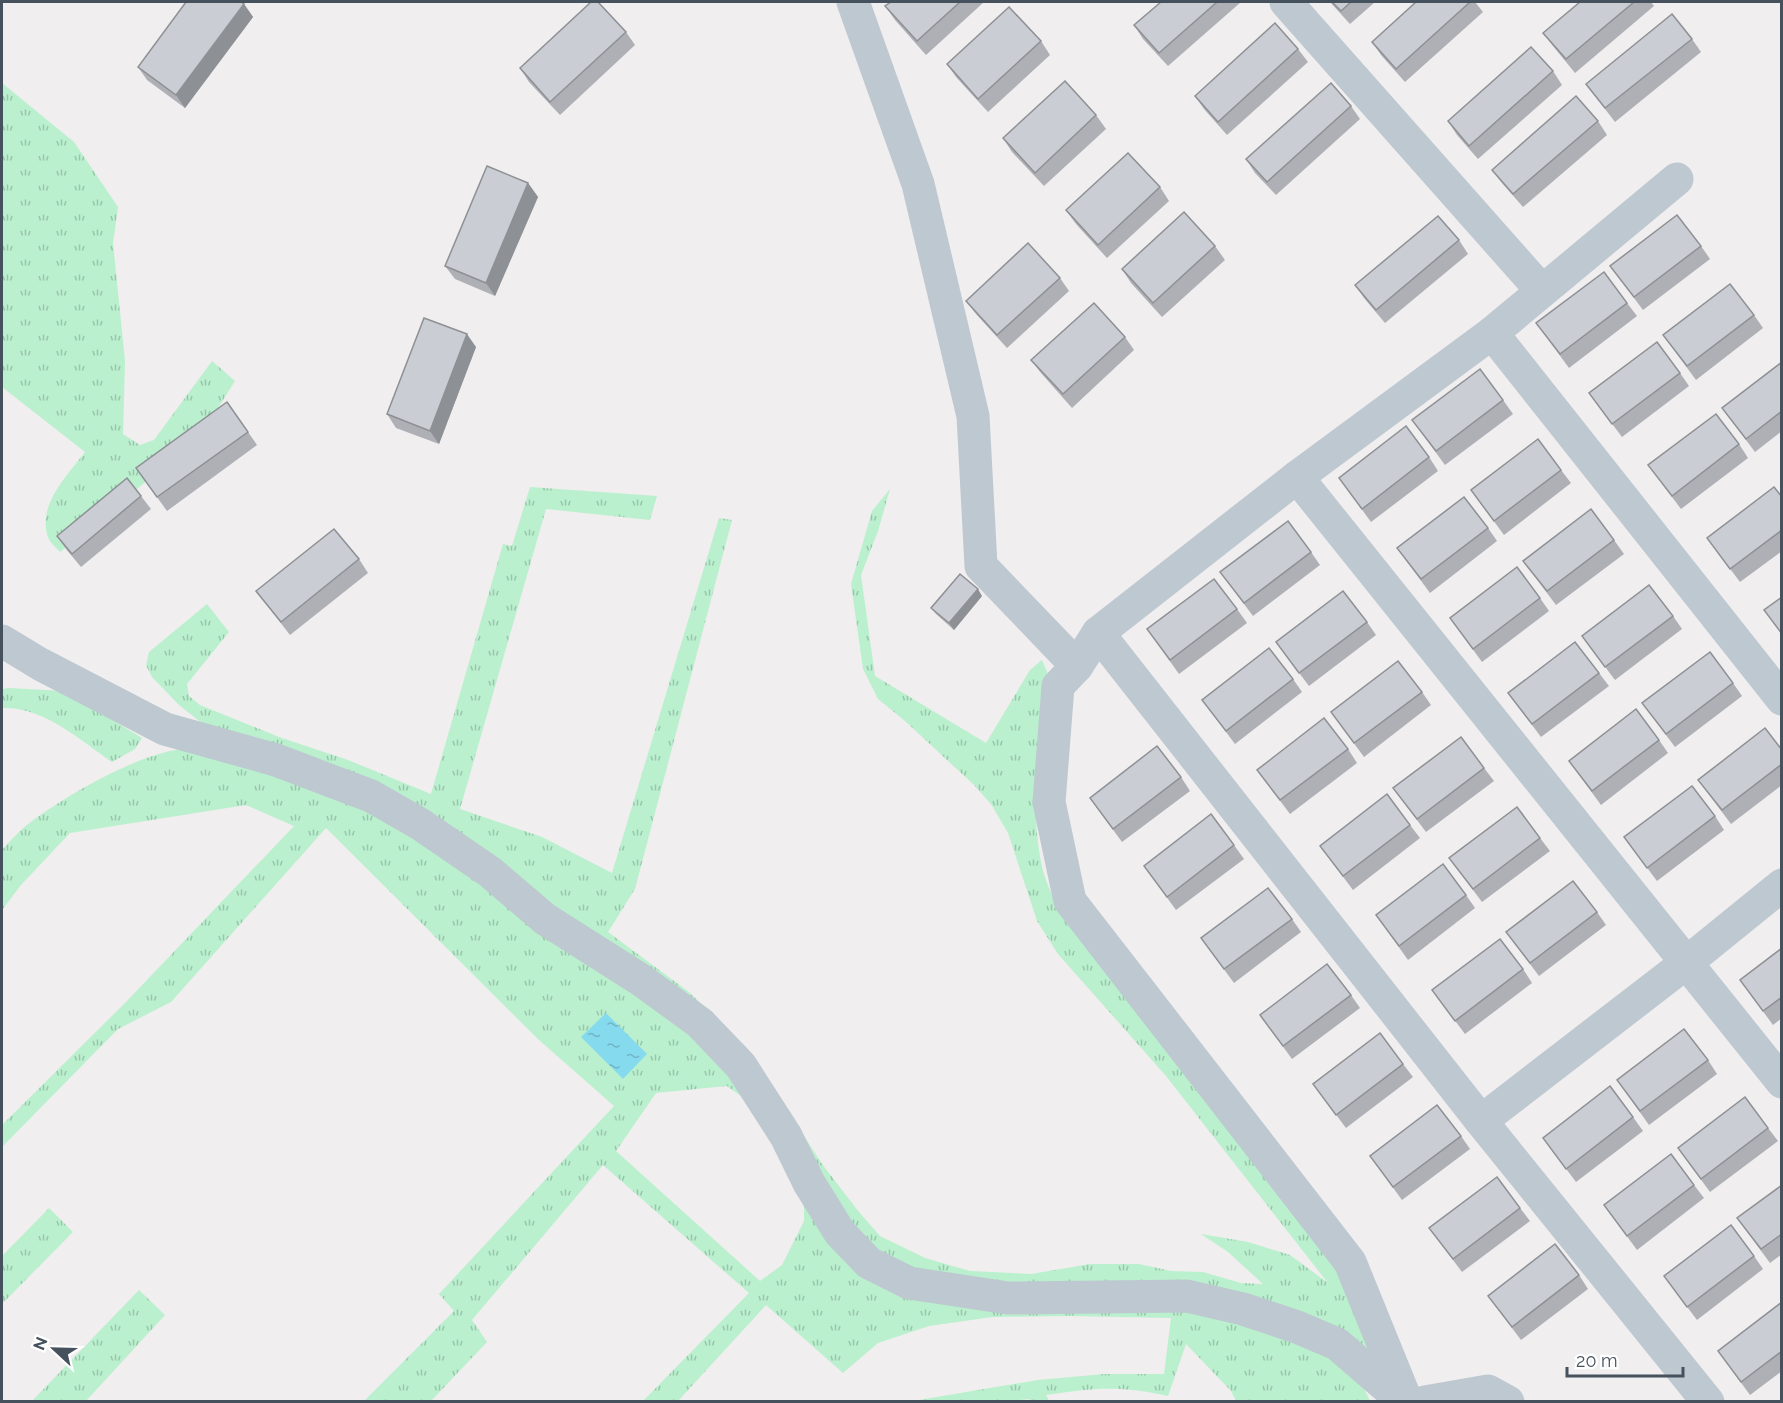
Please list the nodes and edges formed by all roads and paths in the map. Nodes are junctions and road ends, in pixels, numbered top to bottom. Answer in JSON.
{"nodes":[{"id":1,"x":853,"y":2,"type":"edge"},
{"id":2,"x":1286,"y":2,"type":"edge"},
{"id":3,"x":1677,"y":179,"type":"dead end"},
{"id":4,"x":1542,"y":291,"type":"junction"},
{"id":5,"x":1492,"y":333,"type":"junction"},
{"id":6,"x":1297,"y":477,"type":"junction"},
{"id":7,"x":1098,"y":633,"type":"junction"},
{"id":8,"x":2,"y":641,"type":"edge"},
{"id":9,"x":1077,"y":666,"type":"junction"},
{"id":10,"x":1782,"y":699,"type":"edge"},
{"id":11,"x":1782,"y":885,"type":"edge"},
{"id":12,"x":1686,"y":963,"type":"junction"},
{"id":13,"x":1782,"y":1082,"type":"edge"},
{"id":14,"x":1481,"y":1121,"type":"junction"},
{"id":15,"x":1405,"y":1401,"type":"edge"},
{"id":16,"x":1425,"y":1401,"type":"edge"},
{"id":17,"x":1508,"y":1401,"type":"edge"},
{"id":18,"x":1708,"y":1401,"type":"edge"}],
"edges":[{"from":1,"to":9,"type":"street"},
{"from":2,"to":4,"type":"street"},
{"from":3,"to":4,"type":"street"},
{"from":4,"to":5,"type":"street"},
{"from":5,"to":6,"type":"street"},
{"from":5,"to":10,"type":"street"},
{"from":6,"to":7,"type":"street"},
{"from":6,"to":12,"type":"street"},
{"from":7,"to":9,"type":"street"},
{"from":7,"to":14,"type":"street"},
{"from":8,"to":15,"type":"street"},
{"from":9,"to":15,"type":"street"},
{"from":11,"to":12,"type":"street"},
{"from":12,"to":13,"type":"street"},
{"from":12,"to":14,"type":"street"},
{"from":14,"to":18,"type":"street"},
{"from":16,"to":17,"type":"street"}]}
